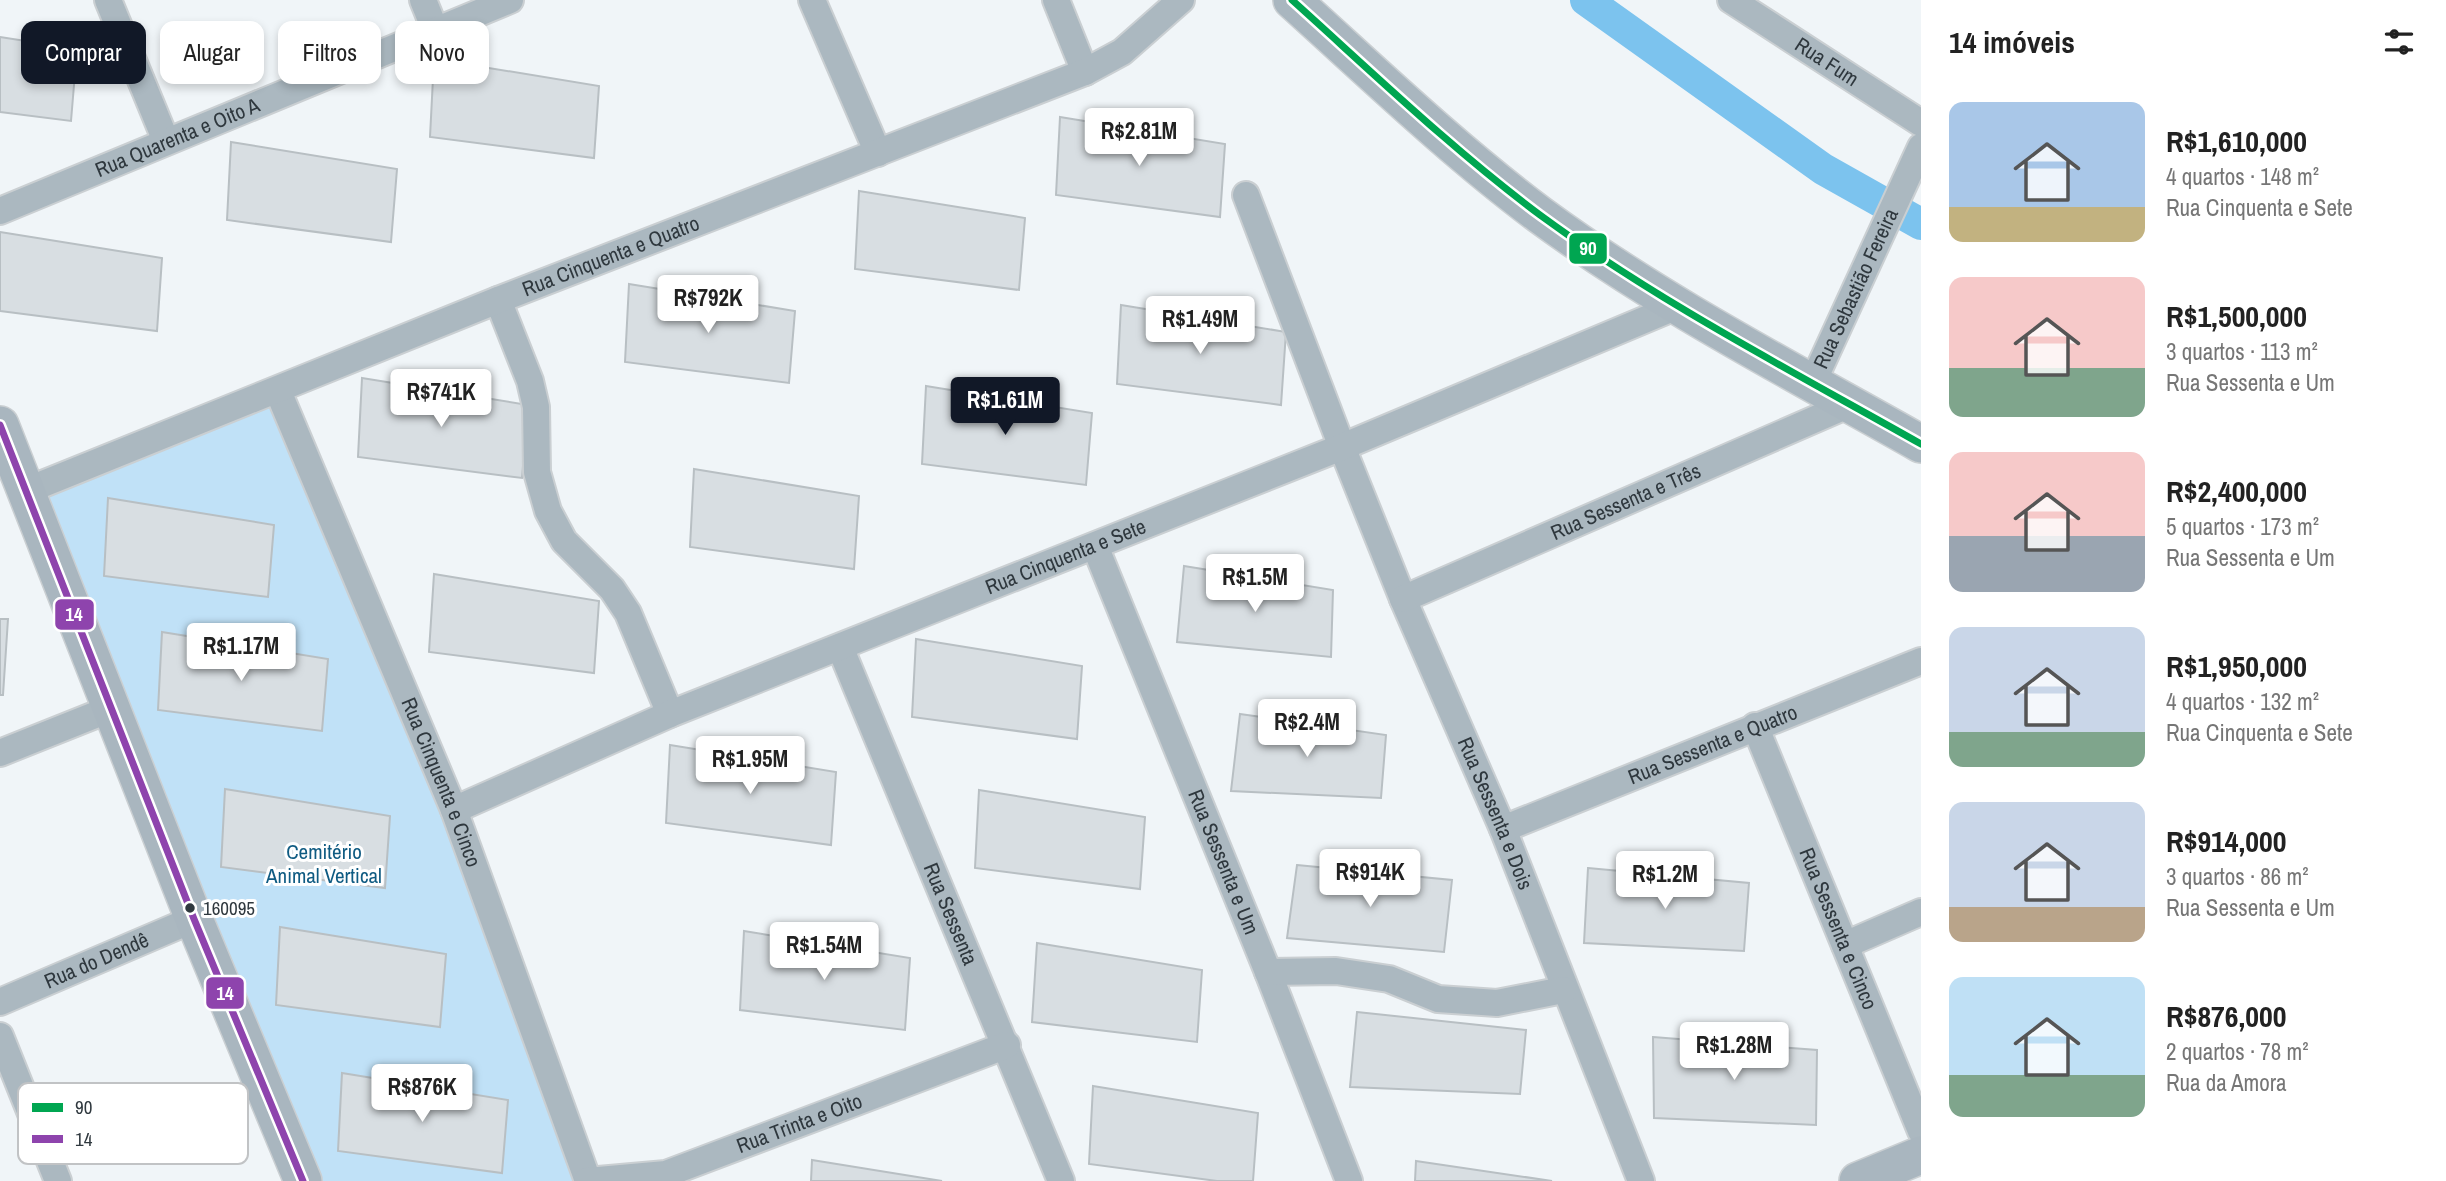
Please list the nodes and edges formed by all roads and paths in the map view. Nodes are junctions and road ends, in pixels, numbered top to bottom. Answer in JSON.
{"nodes":[{"id":1,"x":108,"y":0,"type":"edge"},
{"id":2,"x":423,"y":0,"type":"edge"},
{"id":3,"x":510,"y":0,"type":"edge"},
{"id":4,"x":812,"y":0,"type":"edge"},
{"id":5,"x":1056,"y":0,"type":"edge"},
{"id":6,"x":1181,"y":0,"type":"edge"},
{"id":7,"x":1292,"y":0,"type":"edge"},
{"id":8,"x":1731,"y":0,"type":"edge"},
{"id":9,"x":432,"y":21,"type":"edge"},
{"id":10,"x":461,"y":21,"type":"edge"},
{"id":11,"x":395,"y":49,"type":"edge"},
{"id":12,"x":1085,"y":72,"type":"junction"},
{"id":13,"x":1921,"y":123,"type":"edge"},
{"id":14,"x":166,"y":141,"type":"junction"},
{"id":15,"x":1921,"y":147,"type":"edge"},
{"id":16,"x":878,"y":153,"type":"junction"},
{"id":17,"x":1246,"y":195,"type":"dead end"},
{"id":18,"x":0,"y":211,"type":"edge"},
{"id":19,"x":498,"y":300,"type":"junction"},
{"id":20,"x":1675,"y":307,"type":"junction"},
{"id":21,"x":1812,"y":384,"type":"junction"},
{"id":22,"x":278,"y":391,"type":"junction"},
{"id":23,"x":1850,"y":404,"type":"junction"},
{"id":24,"x":0,"y":425,"type":"edge"},
{"id":25,"x":1921,"y":444,"type":"edge"},
{"id":26,"x":1342,"y":447,"type":"junction"},
{"id":27,"x":27,"y":490,"type":"junction"},
{"id":28,"x":1095,"y":546,"type":"junction"},
{"id":29,"x":1403,"y":599,"type":"junction"},
{"id":30,"x":840,"y":647,"type":"junction"},
{"id":31,"x":1921,"y":661,"type":"edge"},
{"id":32,"x":110,"y":709,"type":"junction"},
{"id":33,"x":670,"y":714,"type":"junction"},
{"id":34,"x":1755,"y":726,"type":"junction"},
{"id":35,"x":0,"y":753,"type":"edge"},
{"id":36,"x":454,"y":810,"type":"junction"},
{"id":37,"x":1503,"y":829,"type":"junction"},
{"id":38,"x":1921,"y":912,"type":"edge"},
{"id":39,"x":194,"y":919,"type":"junction"},
{"id":40,"x":1845,"y":945,"type":"junction"},
{"id":41,"x":1268,"y":972,"type":"junction"},
{"id":42,"x":1563,"y":990,"type":"junction"},
{"id":43,"x":0,"y":1002,"type":"edge"},
{"id":44,"x":0,"y":1036,"type":"edge"},
{"id":45,"x":1007,"y":1045,"type":"junction"},
{"id":46,"x":19,"y":1083,"type":"edge"},
{"id":47,"x":1921,"y":1131,"type":"edge"},
{"id":48,"x":1921,"y":1155,"type":"edge"},
{"id":49,"x":51,"y":1164,"type":"edge"},
{"id":50,"x":58,"y":1181,"type":"edge"},
{"id":51,"x":303,"y":1181,"type":"edge"},
{"id":52,"x":588,"y":1181,"type":"edge"},
{"id":53,"x":1061,"y":1181,"type":"edge"},
{"id":54,"x":1349,"y":1181,"type":"edge"},
{"id":55,"x":1641,"y":1181,"type":"edge"},
{"id":56,"x":1858,"y":1181,"type":"edge"}],
"edges":[{"from":1,"to":14,"type":"street"},
{"from":2,"to":9,"type":"street"},
{"from":3,"to":10,"type":"street","name":"Rua Quarenta e Oito A"},
{"from":4,"to":16,"type":"street"},
{"from":5,"to":12,"type":"street"},
{"from":6,"to":12,"type":"street","name":"Rua Cinquenta e Quatro"},
{"from":7,"to":20,"type":"main road"},
{"from":8,"to":13,"type":"street","name":"Rua Fum"},
{"from":11,"to":14,"type":"street","name":"Rua Quarenta e Oito A"},
{"from":12,"to":16,"type":"street","name":"Rua Cinquenta e Quatro"},
{"from":14,"to":18,"type":"street","name":"Rua Quarenta e Oito A"},
{"from":15,"to":21,"type":"street","name":"Rua Sebastião Fereira"},
{"from":16,"to":19,"type":"street","name":"Rua Cinquenta e Quatro"},
{"from":17,"to":26,"type":"street","name":"Rua Sessenta e Dois"},
{"from":19,"to":22,"type":"street","name":"Rua Cinquenta e Quatro"},
{"from":19,"to":33,"type":"street"},
{"from":20,"to":21,"type":"main road"},
{"from":20,"to":26,"type":"street","name":"Rua Cinquenta e Sete"},
{"from":21,"to":23,"type":"main road"},
{"from":22,"to":27,"type":"street","name":"Rua Cinquenta e Quatro"},
{"from":22,"to":36,"type":"street","name":"Rua Cinquenta e Cinco"},
{"from":23,"to":25,"type":"main road"},
{"from":23,"to":29,"type":"street","name":"Rua Sessenta e Três"},
{"from":24,"to":27,"type":"main road"},
{"from":26,"to":28,"type":"street","name":"Rua Cinquenta e Sete"},
{"from":26,"to":29,"type":"street","name":"Rua Sessenta e Dois"},
{"from":27,"to":32,"type":"main road"},
{"from":28,"to":30,"type":"street","name":"Rua Cinquenta e Sete"},
{"from":28,"to":41,"type":"street","name":"Rua Sessenta e Um"},
{"from":29,"to":37,"type":"street","name":"Rua Sessenta e Dois"},
{"from":30,"to":33,"type":"street","name":"Rua Cinquenta e Sete"},
{"from":30,"to":45,"type":"street","name":"Rua Sessenta"},
{"from":31,"to":34,"type":"street","name":"Rua Sessenta e Quatro"},
{"from":32,"to":35,"type":"street"},
{"from":32,"to":39,"type":"main road"},
{"from":33,"to":36,"type":"street","name":"Rua Cinquenta e Sete"},
{"from":34,"to":37,"type":"street","name":"Rua Sessenta e Quatro"},
{"from":34,"to":40,"type":"street","name":"Rua Sessenta e Cinco"},
{"from":36,"to":52,"type":"street","name":"Rua Cinquenta e Cinco"},
{"from":37,"to":42,"type":"street","name":"Rua Sessenta e Dois"},
{"from":38,"to":40,"type":"street"},
{"from":39,"to":43,"type":"street","name":"Rua do Dendê"},
{"from":39,"to":51,"type":"main road"},
{"from":40,"to":47,"type":"street","name":"Rua Sessenta e Cinco"},
{"from":41,"to":42,"type":"street"},
{"from":41,"to":54,"type":"street","name":"Rua Sessenta e Um"},
{"from":42,"to":55,"type":"street","name":"Rua Sessenta e Dois"},
{"from":44,"to":46,"type":"street"},
{"from":45,"to":52,"type":"street","name":"Rua Trinta e Oito"},
{"from":45,"to":53,"type":"street","name":"Rua Sessenta"},
{"from":48,"to":56,"type":"main road"},
{"from":49,"to":50,"type":"street"}]}
